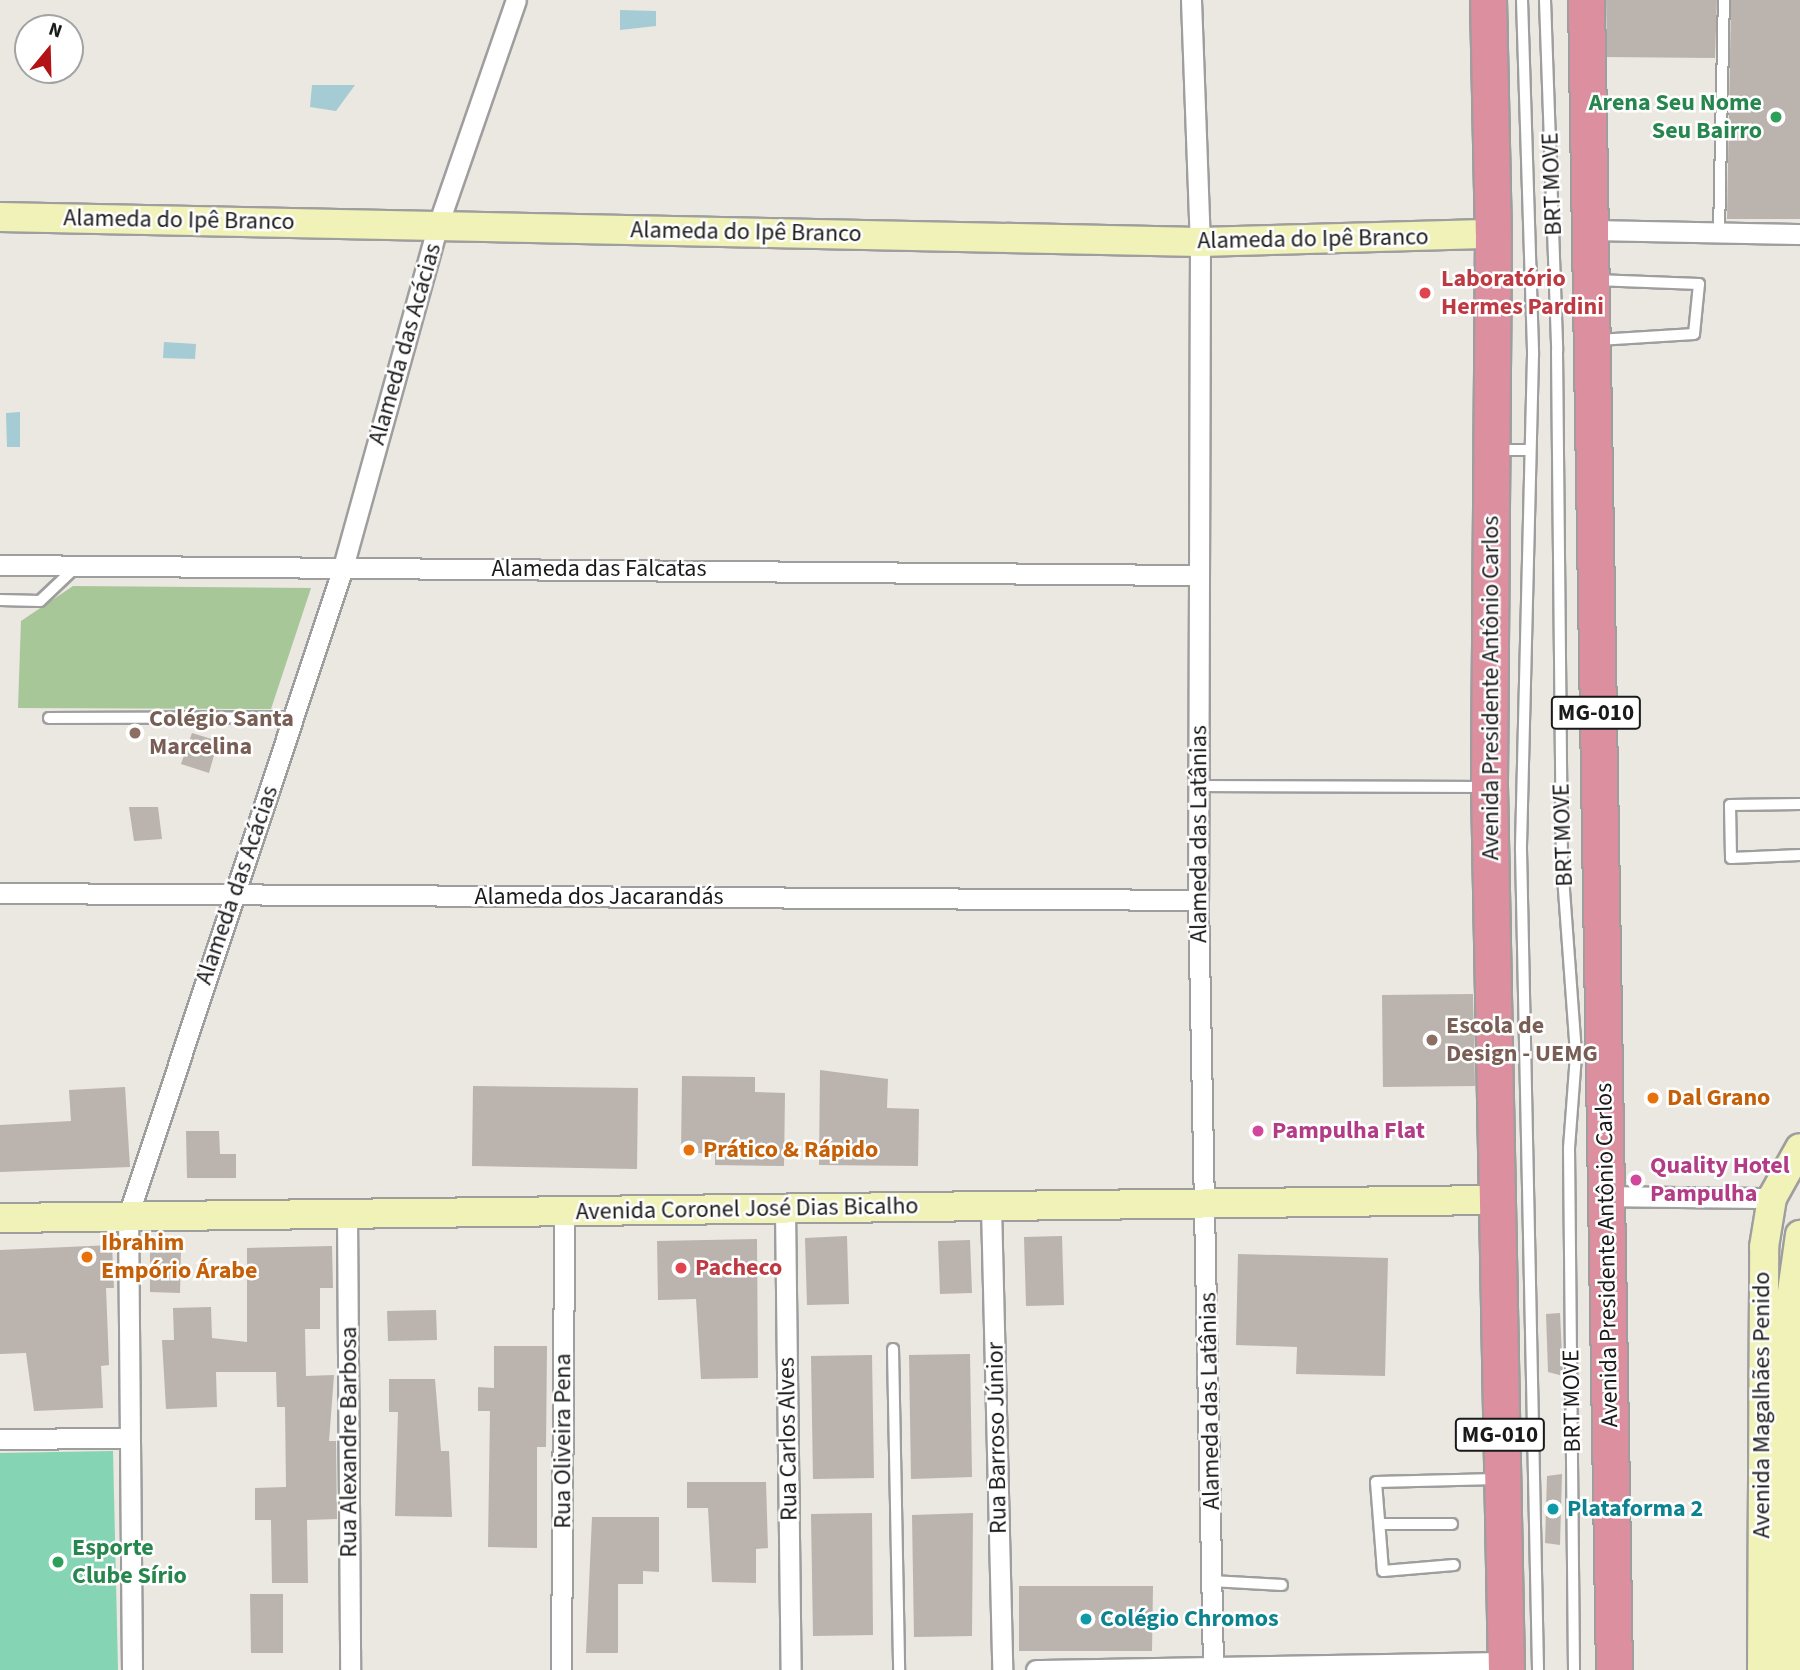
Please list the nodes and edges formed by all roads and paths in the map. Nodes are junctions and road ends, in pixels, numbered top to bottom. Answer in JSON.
{"nodes":[{"id":1,"x":516,"y":0,"type":"edge"},
{"id":2,"x":1191,"y":0,"type":"edge"},
{"id":3,"x":1488,"y":0,"type":"edge"},
{"id":4,"x":1522,"y":0,"type":"edge"},
{"id":5,"x":1545,"y":0,"type":"edge"},
{"id":6,"x":1586,"y":0,"type":"edge"},
{"id":7,"x":1724,"y":0,"type":"edge"},
{"id":8,"x":0,"y":217,"type":"edge"},
{"id":9,"x":438,"y":225,"type":"junction"},
{"id":10,"x":1588,"y":230,"type":"junction"},
{"id":11,"x":1719,"y":233,"type":"junction"},
{"id":12,"x":1493,"y":234,"type":"junction"},
{"id":13,"x":1800,"y":234,"type":"edge"},
{"id":14,"x":1200,"y":242,"type":"junction"},
{"id":15,"x":1590,"y":280,"type":"junction"},
{"id":16,"x":1590,"y":340,"type":"junction"},
{"id":17,"x":1491,"y":450,"type":"junction"},
{"id":18,"x":1529,"y":450,"type":"junction"},
{"id":19,"x":0,"y":565,"type":"edge"},
{"id":20,"x":78,"y":565,"type":"junction"},
{"id":21,"x":343,"y":567,"type":"junction"},
{"id":22,"x":1198,"y":575,"type":"junction"},
{"id":23,"x":0,"y":600,"type":"edge"},
{"id":24,"x":295,"y":717,"type":"junction"},
{"id":25,"x":49,"y":718,"type":"dead end"},
{"id":26,"x":1198,"y":786,"type":"junction"},
{"id":27,"x":1489,"y":786,"type":"junction"},
{"id":28,"x":1800,"y":804,"type":"edge"},
{"id":29,"x":1800,"y":855,"type":"edge"},
{"id":30,"x":0,"y":893,"type":"edge"},
{"id":31,"x":231,"y":895,"type":"junction"},
{"id":32,"x":1198,"y":900,"type":"junction"},
{"id":33,"x":1800,"y":1148,"type":"edge"},
{"id":34,"x":1604,"y":1196,"type":"junction"},
{"id":35,"x":1772,"y":1198,"type":"junction"},
{"id":36,"x":1494,"y":1200,"type":"junction"},
{"id":37,"x":1208,"y":1204,"type":"junction"},
{"id":38,"x":991,"y":1206,"type":"junction"},
{"id":39,"x":785,"y":1209,"type":"junction"},
{"id":40,"x":564,"y":1211,"type":"junction"},
{"id":41,"x":347,"y":1214,"type":"junction"},
{"id":42,"x":128,"y":1216,"type":"junction"},
{"id":43,"x":0,"y":1218,"type":"edge"},
{"id":44,"x":1800,"y":1235,"type":"edge"},
{"id":45,"x":893,"y":1349,"type":"dead end"},
{"id":46,"x":126,"y":1438,"type":"junction"},
{"id":47,"x":0,"y":1439,"type":"edge"},
{"id":48,"x":1501,"y":1479,"type":"junction"},
{"id":49,"x":1380,"y":1524,"type":"junction"},
{"id":50,"x":1452,"y":1524,"type":"dead end"},
{"id":51,"x":1454,"y":1564,"type":"dead end"},
{"id":52,"x":1212,"y":1581,"type":"junction"},
{"id":53,"x":1282,"y":1585,"type":"dead end"},
{"id":54,"x":1793,"y":1652,"type":"edge"},
{"id":55,"x":1517,"y":1667,"type":"edge"},
{"id":56,"x":1213,"y":1668,"type":"junction"},
{"id":57,"x":1758,"y":1668,"type":"edge"},
{"id":58,"x":132,"y":1670,"type":"edge"},
{"id":59,"x":350,"y":1670,"type":"edge"},
{"id":60,"x":561,"y":1670,"type":"edge"},
{"id":61,"x":791,"y":1670,"type":"edge"},
{"id":62,"x":899,"y":1670,"type":"edge"},
{"id":63,"x":1002,"y":1670,"type":"edge"},
{"id":64,"x":1036,"y":1670,"type":"edge"},
{"id":65,"x":1574,"y":1670,"type":"edge"},
{"id":66,"x":1614,"y":1670,"type":"edge"}],
"edges":[{"from":1,"to":9,"type":"street","name":"Alameda das Acácias"},
{"from":2,"to":14,"type":"street","name":"Alameda das Latânias"},
{"from":3,"to":12,"type":"highway","name":"Avenida Presidente Antônio Carlos","number":"MG-010"},
{"from":4,"to":18,"type":"lane","name":"BRT MOVE"},
{"from":5,"to":65,"type":"lane","name":"BRT MOVE"},
{"from":6,"to":10,"type":"highway","name":"Avenida Presidente Antônio Carlos","number":"MG-010"},
{"from":7,"to":11,"type":"lane"},
{"from":8,"to":9,"type":"street","name":"Alameda do Ipê Branco"},
{"from":9,"to":14,"type":"street","name":"Alameda do Ipê Branco"},
{"from":9,"to":21,"type":"street","name":"Alameda das Acácias"},
{"from":10,"to":11,"type":"street"},
{"from":10,"to":15,"type":"highway","name":"Avenida Presidente Antônio Carlos","number":"MG-010"},
{"from":11,"to":13,"type":"street"},
{"from":12,"to":14,"type":"street","name":"Alameda do Ipê Branco"},
{"from":12,"to":17,"type":"highway","name":"Avenida Presidente Antônio Carlos","number":"MG-010"},
{"from":14,"to":22,"type":"street","name":"Alameda das Latânias"},
{"from":15,"to":16,"type":"highway","name":"Avenida Presidente Antônio Carlos","number":"MG-010"},
{"from":15,"to":16,"type":"lane"},
{"from":16,"to":34,"type":"highway","name":"Avenida Presidente Antônio Carlos","number":"MG-010"},
{"from":17,"to":18,"type":"lane"},
{"from":17,"to":27,"type":"highway","name":"Avenida Presidente Antônio Carlos","number":"MG-010"},
{"from":18,"to":55,"type":"lane","name":"BRT MOVE"},
{"from":19,"to":20,"type":"street","name":"Alameda das Falcatas"},
{"from":20,"to":21,"type":"street","name":"Alameda das Falcatas"},
{"from":20,"to":23,"type":"lane"},
{"from":21,"to":22,"type":"street","name":"Alameda das Falcatas"},
{"from":21,"to":24,"type":"street","name":"Alameda das Acácias"},
{"from":22,"to":26,"type":"street","name":"Alameda das Latânias"},
{"from":24,"to":25,"type":"lane"},
{"from":24,"to":31,"type":"street","name":"Alameda das Acácias"},
{"from":26,"to":27,"type":"lane"},
{"from":26,"to":32,"type":"street","name":"Alameda das Latânias"},
{"from":27,"to":36,"type":"highway","name":"Avenida Presidente Antônio Carlos","number":"MG-010"},
{"from":28,"to":29,"type":"lane"},
{"from":30,"to":31,"type":"street","name":"Alameda dos Jacarandás"},
{"from":31,"to":32,"type":"street","name":"Alameda dos Jacarandás"},
{"from":31,"to":42,"type":"street","name":"Alameda das Acácias"},
{"from":32,"to":37,"type":"street","name":"Alameda das Latânias"},
{"from":33,"to":35,"type":"street","name":"Avenida Magalhães Penido"},
{"from":34,"to":35,"type":"street"},
{"from":34,"to":66,"type":"highway","name":"Avenida Presidente Antônio Carlos","number":"MG-010"},
{"from":35,"to":57,"type":"street","name":"Avenida Magalhães Penido"},
{"from":36,"to":37,"type":"street","name":"Avenida Coronel José Dias Bicalho"},
{"from":36,"to":48,"type":"highway","name":"Avenida Presidente Antônio Carlos","number":"MG-010"},
{"from":37,"to":38,"type":"street","name":"Avenida Coronel José Dias Bicalho"},
{"from":37,"to":52,"type":"street","name":"Alameda das Latânias"},
{"from":38,"to":39,"type":"street","name":"Avenida Coronel José Dias Bicalho"},
{"from":38,"to":63,"type":"street","name":"Rua Barroso Júnior"},
{"from":39,"to":40,"type":"street","name":"Avenida Coronel José Dias Bicalho"},
{"from":39,"to":61,"type":"street","name":"Rua Carlos Alves"},
{"from":40,"to":41,"type":"street","name":"Avenida Coronel José Dias Bicalho"},
{"from":40,"to":60,"type":"street","name":"Rua Oliveira Pena"},
{"from":41,"to":42,"type":"street","name":"Avenida Coronel José Dias Bicalho"},
{"from":41,"to":59,"type":"street","name":"Rua Alexandre Barbosa"},
{"from":42,"to":43,"type":"street","name":"Avenida Coronel José Dias Bicalho"},
{"from":42,"to":46,"type":"street","name":"Alameda das Acácias"},
{"from":44,"to":54,"type":"street","name":"Avenida Magalhães Penido"},
{"from":45,"to":62,"type":"lane"},
{"from":46,"to":47,"type":"street"},
{"from":46,"to":58,"type":"street","name":"Alameda das Acácias"},
{"from":48,"to":49,"type":"lane"},
{"from":48,"to":55,"type":"highway","name":"Avenida Presidente Antônio Carlos","number":"MG-010"},
{"from":49,"to":50,"type":"lane"},
{"from":49,"to":51,"type":"lane"},
{"from":52,"to":53,"type":"lane"},
{"from":52,"to":56,"type":"street","name":"Alameda das Latânias"},
{"from":54,"to":57,"type":"street"},
{"from":55,"to":56,"type":"street"},
{"from":56,"to":64,"type":"street"}]}
